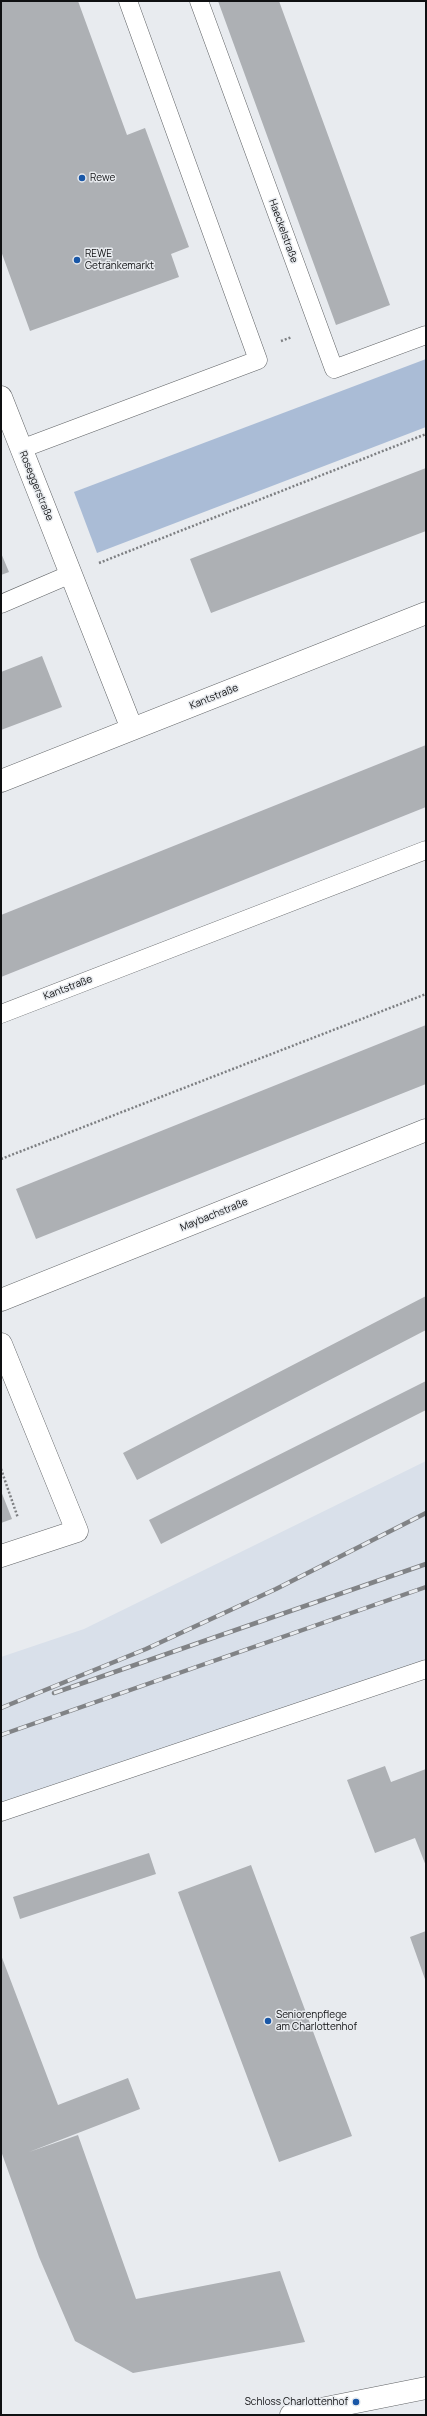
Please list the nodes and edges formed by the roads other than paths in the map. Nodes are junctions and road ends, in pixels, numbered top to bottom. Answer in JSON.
{"nodes":[{"id":1,"x":128,"y":1,"type":"edge"},
{"id":2,"x":199,"y":1,"type":"edge"},
{"id":3,"x":426,"y":335,"type":"edge"},
{"id":4,"x":1,"y":398,"type":"edge"},
{"id":5,"x":21,"y":448,"type":"junction"},
{"id":6,"x":71,"y":574,"type":"junction"},
{"id":7,"x":1,"y":604,"type":"edge"},
{"id":8,"x":426,"y":613,"type":"edge"},
{"id":9,"x":132,"y":729,"type":"junction"},
{"id":10,"x":1,"y":781,"type":"edge"},
{"id":11,"x":426,"y":850,"type":"edge"},
{"id":12,"x":1,"y":1014,"type":"edge"},
{"id":13,"x":426,"y":1130,"type":"edge"},
{"id":14,"x":1,"y":1300,"type":"edge"},
{"id":15,"x":1,"y":1344,"type":"edge"},
{"id":16,"x":1,"y":1556,"type":"edge"},
{"id":17,"x":426,"y":1669,"type":"edge"},
{"id":18,"x":1,"y":1812,"type":"edge"},
{"id":19,"x":426,"y":2388,"type":"edge"},
{"id":20,"x":291,"y":2415,"type":"edge"}],
"edges":[{"from":1,"to":5,"type":"lane"},
{"from":2,"to":3,"type":"lane","name":"Haeckelstraße"},
{"from":4,"to":5,"type":"street","name":"Roseggerstraße"},
{"from":5,"to":6,"type":"street","name":"Roseggerstraße"},
{"from":6,"to":7,"type":"lane"},
{"from":6,"to":9,"type":"street","name":"Roseggerstraße"},
{"from":8,"to":9,"type":"street","name":"Kantstraße"},
{"from":9,"to":10,"type":"street","name":"Kantstraße"},
{"from":11,"to":12,"type":"lane","name":"Kantstraße"},
{"from":13,"to":14,"type":"street","name":"Maybachstraße"},
{"from":15,"to":16,"type":"street"},
{"from":17,"to":18,"type":"lane"},
{"from":19,"to":20,"type":"street"}]}
